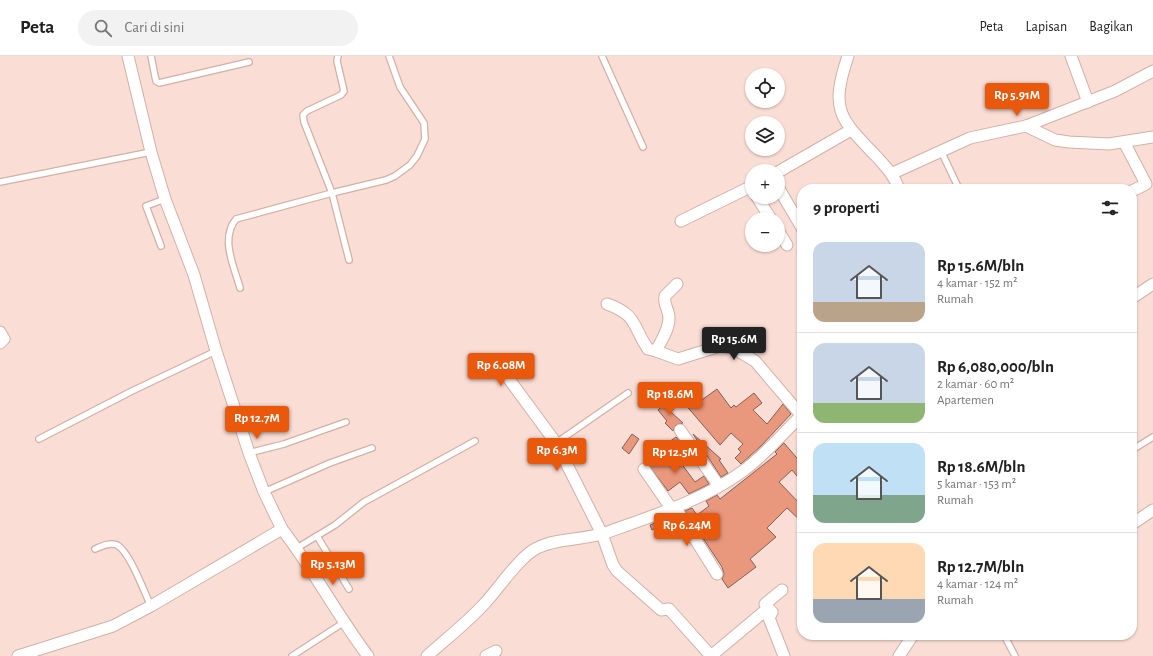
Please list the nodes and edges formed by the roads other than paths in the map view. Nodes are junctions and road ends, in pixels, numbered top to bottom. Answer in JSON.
{"nodes":[{"id":1,"x":128,"y":56,"type":"edge"},
{"id":2,"x":151,"y":56,"type":"edge"},
{"id":3,"x":338,"y":56,"type":"edge"},
{"id":4,"x":389,"y":56,"type":"edge"},
{"id":5,"x":602,"y":56,"type":"edge"},
{"id":6,"x":848,"y":56,"type":"edge"},
{"id":7,"x":1071,"y":56,"type":"edge"},
{"id":8,"x":249,"y":62,"type":"dead end"},
{"id":9,"x":1153,"y":71,"type":"edge"},
{"id":10,"x":1088,"y":102,"type":"junction"},
{"id":11,"x":1026,"y":126,"type":"junction"},
{"id":12,"x":851,"y":130,"type":"junction"},
{"id":13,"x":1153,"y":138,"type":"edge"},
{"id":14,"x":1124,"y":142,"type":"junction"},
{"id":15,"x":643,"y":147,"type":"dead end"},
{"id":16,"x":941,"y":151,"type":"junction"},
{"id":17,"x":151,"y":152,"type":"junction"},
{"id":18,"x":785,"y":168,"type":"edge"},
{"id":19,"x":893,"y":174,"type":"junction"},
{"id":20,"x":0,"y":182,"type":"edge"},
{"id":21,"x":896,"y":184,"type":"edge"},
{"id":22,"x":957,"y":184,"type":"edge"},
{"id":23,"x":1137,"y":188,"type":"edge"},
{"id":24,"x":745,"y":190,"type":"edge"},
{"id":25,"x":332,"y":193,"type":"junction"},
{"id":26,"x":165,"y":199,"type":"junction"},
{"id":27,"x":785,"y":199,"type":"edge"},
{"id":28,"x":797,"y":219,"type":"edge"},
{"id":29,"x":681,"y":221,"type":"dead end"},
{"id":30,"x":785,"y":241,"type":"edge"},
{"id":31,"x":787,"y":244,"type":"dead end"},
{"id":32,"x":161,"y":246,"type":"dead end"},
{"id":33,"x":349,"y":260,"type":"dead end"},
{"id":34,"x":677,"y":284,"type":"dead end"},
{"id":35,"x":1153,"y":284,"type":"edge"},
{"id":36,"x":240,"y":288,"type":"dead end"},
{"id":37,"x":1137,"y":295,"type":"edge"},
{"id":38,"x":607,"y":304,"type":"dead end"},
{"id":39,"x":0,"y":332,"type":"edge"},
{"id":40,"x":0,"y":343,"type":"edge"},
{"id":41,"x":216,"y":351,"type":"junction"},
{"id":42,"x":656,"y":352,"type":"junction"},
{"id":43,"x":495,"y":360,"type":"dead end"},
{"id":44,"x":628,"y":393,"type":"dead end"},
{"id":45,"x":797,"y":409,"type":"edge"},
{"id":46,"x":797,"y":420,"type":"edge"},
{"id":47,"x":346,"y":422,"type":"dead end"},
{"id":48,"x":680,"y":430,"type":"dead end"},
{"id":49,"x":1153,"y":437,"type":"edge"},
{"id":50,"x":39,"y":439,"type":"dead end"},
{"id":51,"x":475,"y":440,"type":"dead end"},
{"id":52,"x":556,"y":443,"type":"junction"},
{"id":53,"x":1137,"y":447,"type":"edge"},
{"id":54,"x":372,"y":448,"type":"dead end"},
{"id":55,"x":250,"y":453,"type":"junction"},
{"id":56,"x":644,"y":469,"type":"dead end"},
{"id":57,"x":719,"y":486,"type":"junction"},
{"id":58,"x":264,"y":492,"type":"junction"},
{"id":59,"x":673,"y":508,"type":"junction"},
{"id":60,"x":1153,"y":510,"type":"edge"},
{"id":61,"x":1137,"y":521,"type":"edge"},
{"id":62,"x":282,"y":529,"type":"junction"},
{"id":63,"x":602,"y":534,"type":"junction"},
{"id":64,"x":317,"y":536,"type":"junction"},
{"id":65,"x":297,"y":548,"type":"junction"},
{"id":66,"x":95,"y":549,"type":"dead end"},
{"id":67,"x":717,"y":574,"type":"dead end"},
{"id":68,"x":349,"y":589,"type":"dead end"},
{"id":69,"x":782,"y":590,"type":"dead end"},
{"id":70,"x":151,"y":606,"type":"junction"},
{"id":71,"x":768,"y":608,"type":"junction"},
{"id":72,"x":343,"y":623,"type":"junction"},
{"id":73,"x":910,"y":640,"type":"edge"},
{"id":74,"x":1007,"y":640,"type":"edge"},
{"id":75,"x":496,"y":650,"type":"dead end"},
{"id":76,"x":18,"y":656,"type":"edge"},
{"id":77,"x":292,"y":656,"type":"edge"},
{"id":78,"x":368,"y":656,"type":"edge"},
{"id":79,"x":427,"y":656,"type":"edge"},
{"id":80,"x":486,"y":656,"type":"edge"},
{"id":81,"x":711,"y":656,"type":"edge"},
{"id":82,"x":784,"y":656,"type":"edge"},
{"id":83,"x":899,"y":656,"type":"edge"},
{"id":84,"x":1015,"y":656,"type":"edge"}],
"edges":[{"from":1,"to":17,"type":"street"},
{"from":2,"to":8,"type":"lane"},
{"from":3,"to":25,"type":"lane"},
{"from":4,"to":25,"type":"lane"},
{"from":5,"to":15,"type":"lane"},
{"from":6,"to":12,"type":"street"},
{"from":7,"to":10,"type":"street"},
{"from":9,"to":10,"type":"street"},
{"from":10,"to":11,"type":"street"},
{"from":11,"to":14,"type":"street"},
{"from":11,"to":16,"type":"street"},
{"from":12,"to":18,"type":"street"},
{"from":12,"to":19,"type":"street"},
{"from":13,"to":14,"type":"street"},
{"from":14,"to":23,"type":"street"},
{"from":16,"to":19,"type":"street"},
{"from":16,"to":22,"type":"lane"},
{"from":17,"to":20,"type":"lane"},
{"from":17,"to":26,"type":"street"},
{"from":19,"to":21,"type":"street"},
{"from":24,"to":29,"type":"street"},
{"from":25,"to":33,"type":"lane"},
{"from":25,"to":36,"type":"lane"},
{"from":26,"to":32,"type":"lane"},
{"from":26,"to":41,"type":"street"},
{"from":27,"to":28,"type":"street"},
{"from":30,"to":31,"type":"street"},
{"from":34,"to":42,"type":"street"},
{"from":35,"to":37,"type":"street"},
{"from":38,"to":42,"type":"street"},
{"from":39,"to":40,"type":"street"},
{"from":41,"to":50,"type":"lane"},
{"from":41,"to":55,"type":"street"},
{"from":42,"to":45,"type":"street"},
{"from":43,"to":52,"type":"street"},
{"from":44,"to":52,"type":"lane"},
{"from":46,"to":57,"type":"street"},
{"from":47,"to":55,"type":"lane"},
{"from":48,"to":57,"type":"street"},
{"from":49,"to":53,"type":"lane"},
{"from":51,"to":64,"type":"lane"},
{"from":52,"to":63,"type":"street"},
{"from":54,"to":58,"type":"lane"},
{"from":55,"to":58,"type":"street"},
{"from":56,"to":59,"type":"street"},
{"from":57,"to":59,"type":"street"},
{"from":58,"to":62,"type":"street"},
{"from":59,"to":63,"type":"street"},
{"from":59,"to":67,"type":"street"},
{"from":60,"to":61,"type":"street"},
{"from":62,"to":65,"type":"street"},
{"from":62,"to":70,"type":"street"},
{"from":63,"to":79,"type":"street"},
{"from":63,"to":81,"type":"street"},
{"from":64,"to":65,"type":"lane"},
{"from":64,"to":68,"type":"lane"},
{"from":65,"to":72,"type":"street"},
{"from":66,"to":70,"type":"lane"},
{"from":69,"to":71,"type":"street"},
{"from":70,"to":76,"type":"street"},
{"from":71,"to":81,"type":"street"},
{"from":71,"to":82,"type":"street"},
{"from":72,"to":77,"type":"lane"},
{"from":72,"to":78,"type":"street"},
{"from":73,"to":83,"type":"street"},
{"from":74,"to":84,"type":"lane"},
{"from":75,"to":80,"type":"street"}]}
